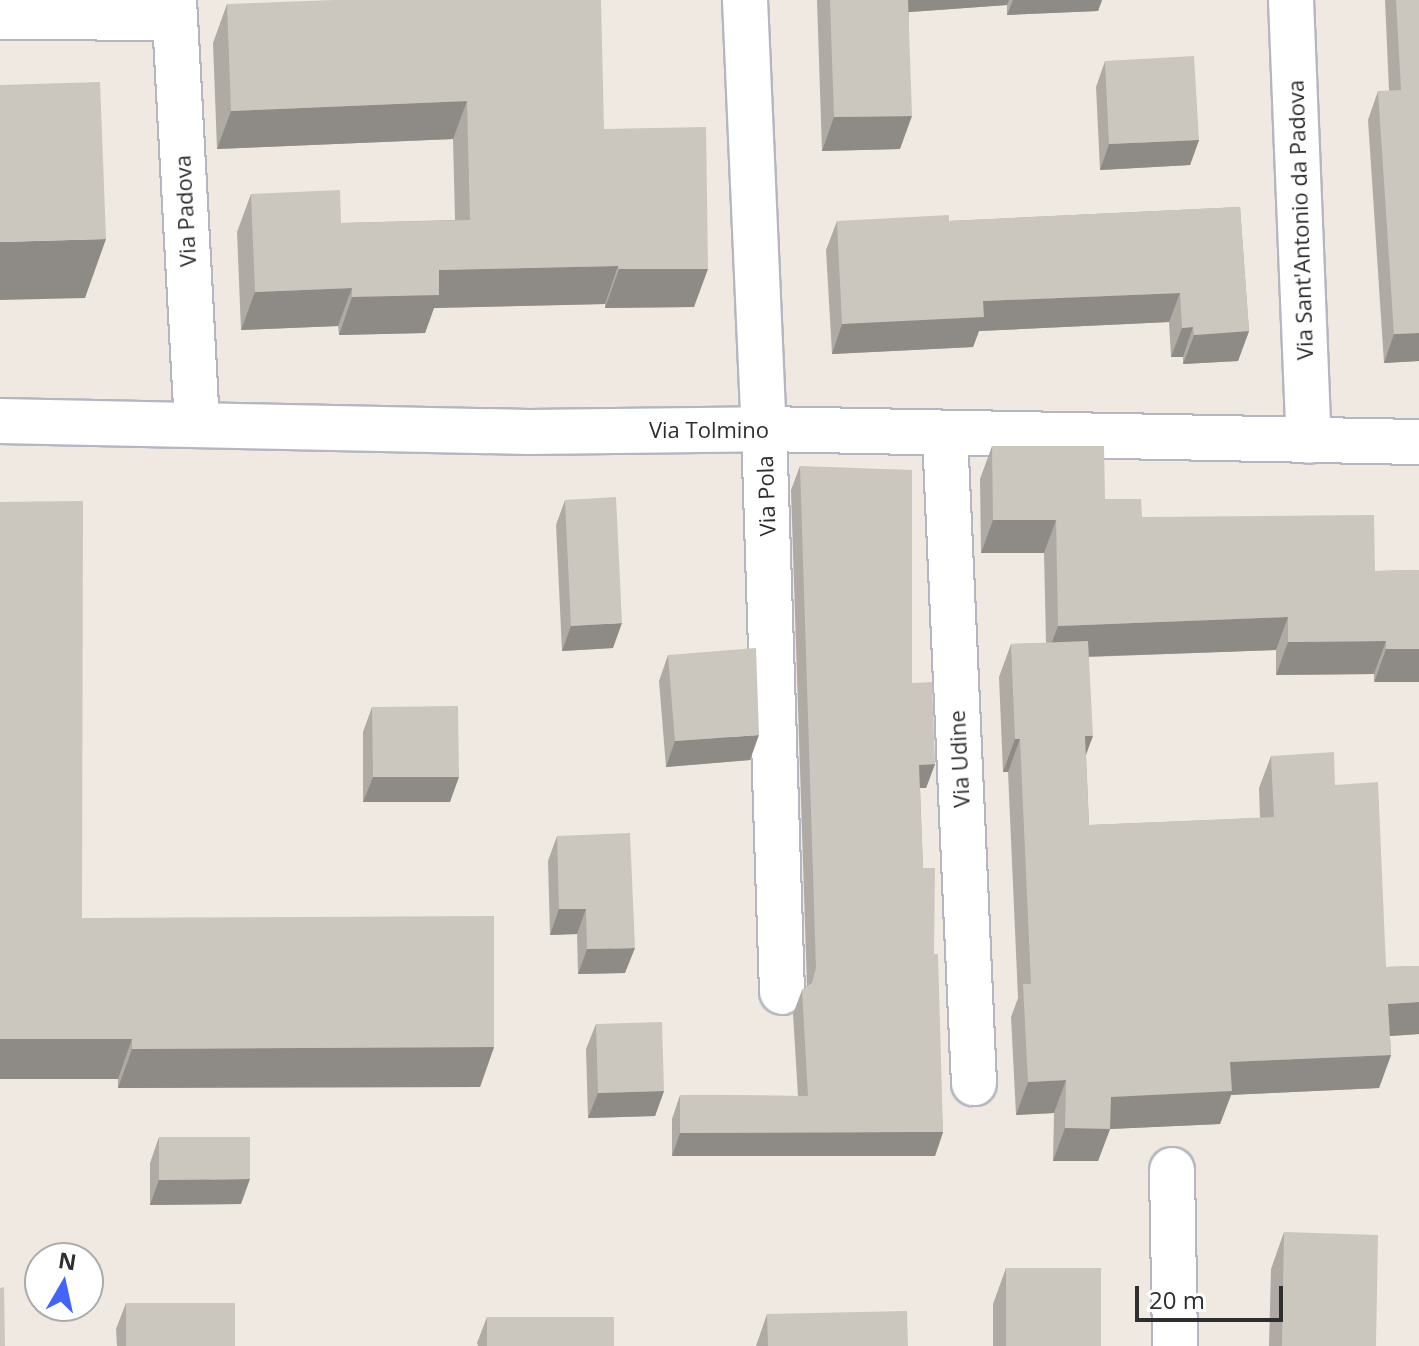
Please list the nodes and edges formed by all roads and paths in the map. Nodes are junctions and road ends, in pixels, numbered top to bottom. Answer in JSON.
{"nodes":[{"id":1,"x":745,"y":0,"type":"edge"},
{"id":2,"x":1291,"y":0,"type":"edge"},
{"id":3,"x":174,"y":9,"type":"edge"},
{"id":4,"x":0,"y":17,"type":"edge"},
{"id":5,"x":0,"y":421,"type":"edge"},
{"id":6,"x":197,"y":423,"type":"junction"},
{"id":7,"x":764,"y":429,"type":"junction"},
{"id":8,"x":945,"y":435,"type":"junction"},
{"id":9,"x":1309,"y":441,"type":"junction"},
{"id":10,"x":1419,"y":442,"type":"edge"},
{"id":11,"x":782,"y":992,"type":"dead end"},
{"id":12,"x":974,"y":1083,"type":"dead end"},
{"id":13,"x":1172,"y":1170,"type":"dead end"},
{"id":14,"x":1175,"y":1346,"type":"edge"}],
"edges":[{"from":1,"to":7,"type":"street","name":"Via Pola"},
{"from":2,"to":9,"type":"street","name":"Via Sant'Antonio da Padova"},
{"from":3,"to":4,"type":"street"},
{"from":3,"to":6,"type":"street","name":"Via Padova"},
{"from":5,"to":6,"type":"street","name":"Via Tolmino"},
{"from":6,"to":7,"type":"street","name":"Via Tolmino"},
{"from":7,"to":8,"type":"street","name":"Via Tolmino"},
{"from":7,"to":11,"type":"street","name":"Via Pola"},
{"from":8,"to":9,"type":"street","name":"Via Tolmino"},
{"from":8,"to":12,"type":"street","name":"Via Udine"},
{"from":9,"to":10,"type":"street","name":"Via Tolmino"},
{"from":13,"to":14,"type":"street"}]}
